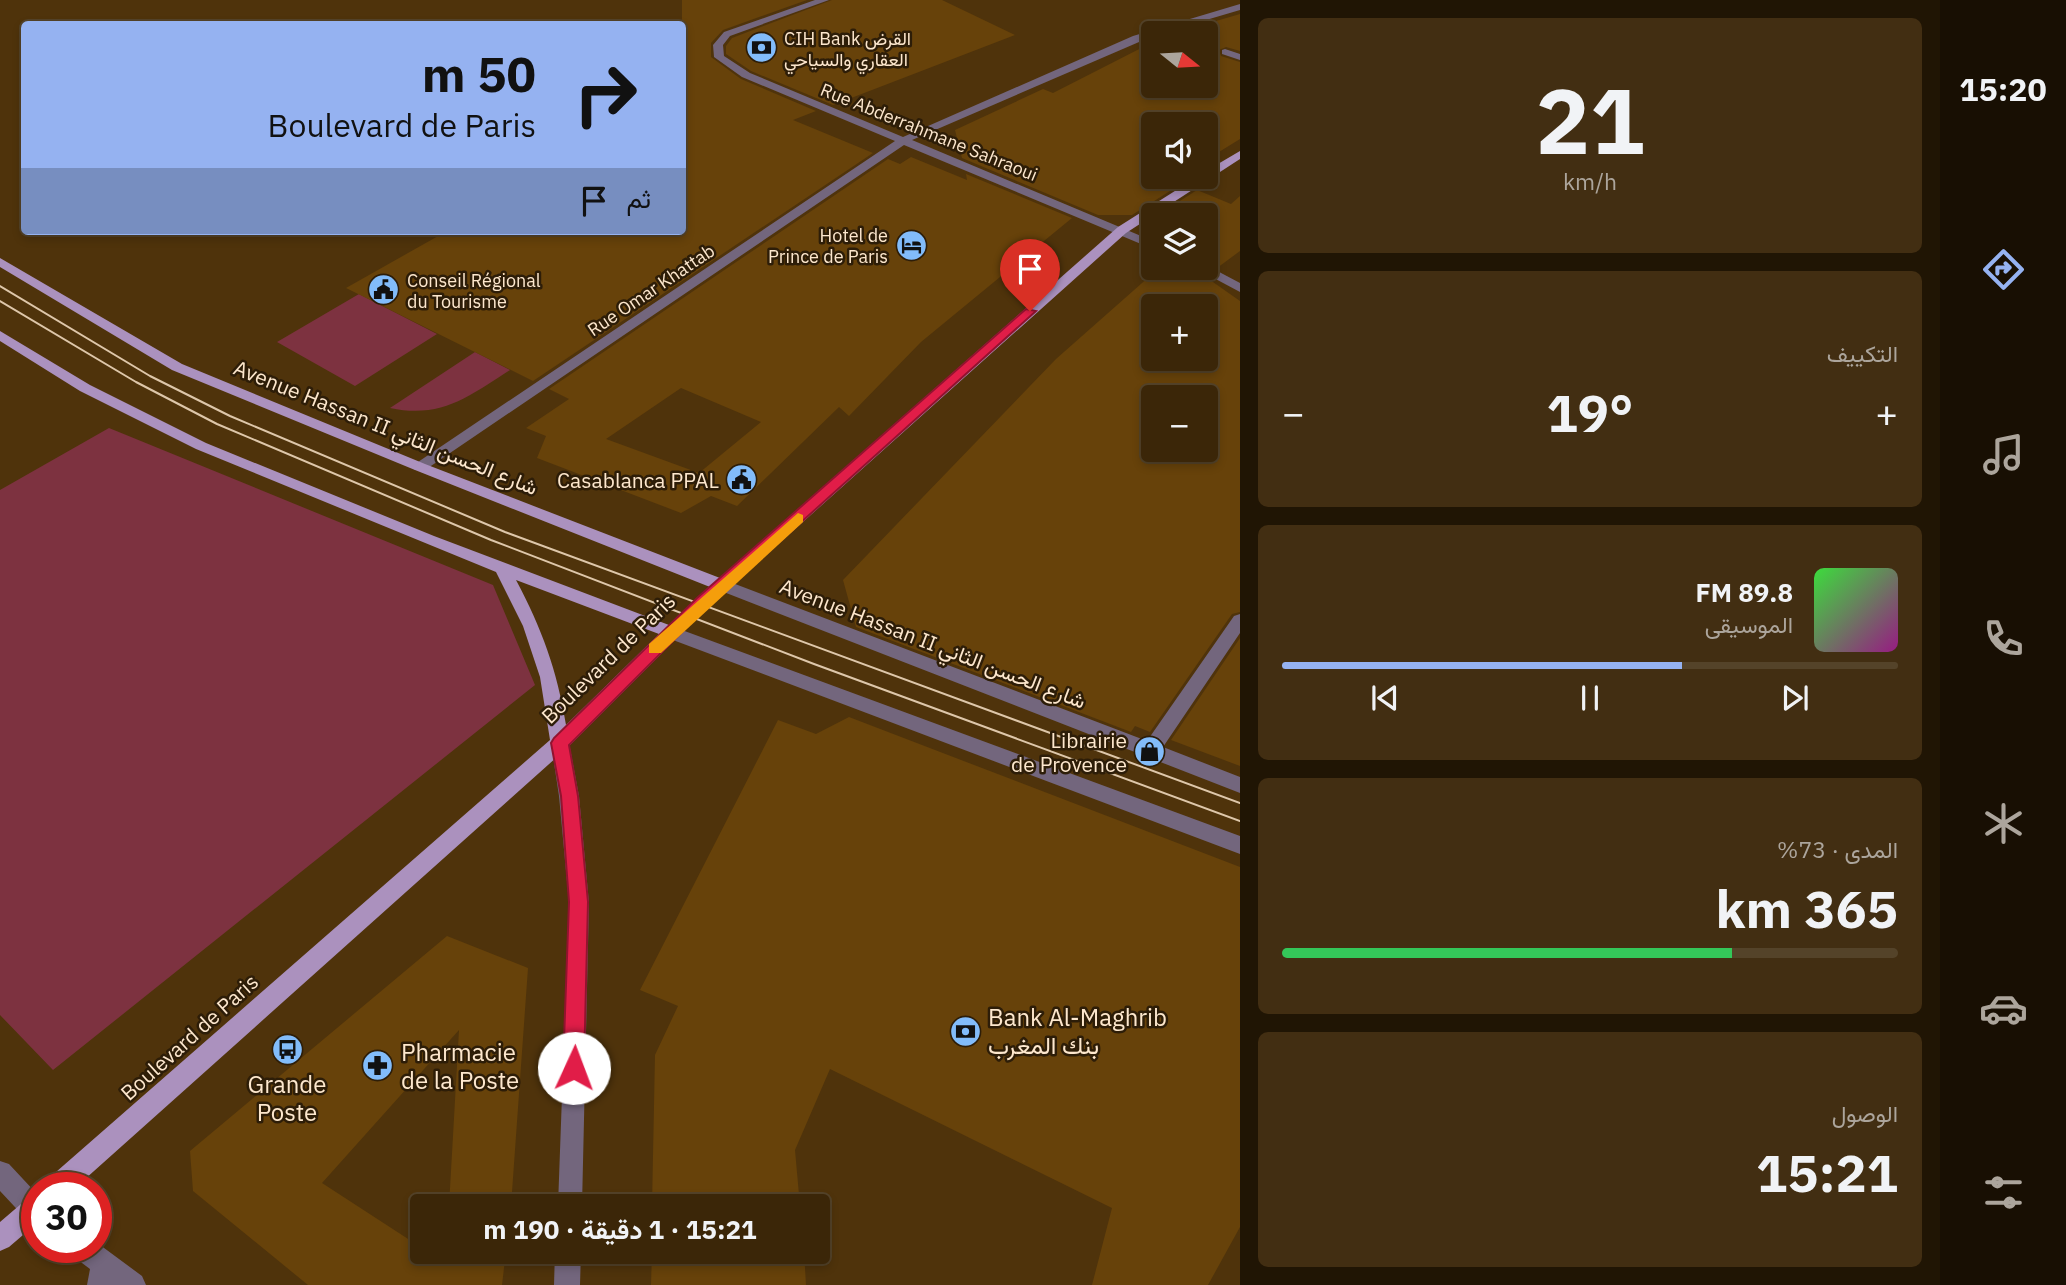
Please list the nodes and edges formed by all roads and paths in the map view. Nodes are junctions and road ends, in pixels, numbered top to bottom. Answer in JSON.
{"nodes":[{"id":1,"x":824,"y":0,"type":"edge"},
{"id":2,"x":1240,"y":7,"type":"edge"},
{"id":3,"x":1225,"y":52,"type":"dead end"},
{"id":4,"x":1240,"y":57,"type":"edge"},
{"id":5,"x":902,"y":141,"type":"junction"},
{"id":6,"x":1240,"y":154,"type":"edge"},
{"id":7,"x":1218,"y":168,"type":"edge"},
{"id":8,"x":1185,"y":189,"type":"edge"},
{"id":9,"x":1122,"y":230,"type":"junction"},
{"id":10,"x":1141,"y":239,"type":"edge"},
{"id":11,"x":0,"y":262,"type":"edge"},
{"id":12,"x":1218,"y":277,"type":"edge"},
{"id":13,"x":1240,"y":288,"type":"edge"},
{"id":14,"x":0,"y":335,"type":"edge"},
{"id":15,"x":420,"y":467,"type":"junction"},
{"id":16,"x":502,"y":568,"type":"junction"},
{"id":17,"x":723,"y":585,"type":"junction"},
{"id":18,"x":1240,"y":620,"type":"edge"},
{"id":19,"x":671,"y":632,"type":"junction"},
{"id":20,"x":560,"y":743,"type":"junction"},
{"id":21,"x":1150,"y":752,"type":"junction"},
{"id":22,"x":1240,"y":785,"type":"edge"},
{"id":23,"x":1240,"y":845,"type":"edge"},
{"id":24,"x":75,"y":1172,"type":"edge"},
{"id":25,"x":0,"y":1173,"type":"edge"},
{"id":26,"x":570,"y":1194,"type":"edge"},
{"id":27,"x":21,"y":1195,"type":"edge"},
{"id":28,"x":21,"y":1222,"type":"edge"},
{"id":29,"x":0,"y":1238,"type":"edge"},
{"id":30,"x":568,"y":1264,"type":"edge"},
{"id":31,"x":102,"y":1274,"type":"edge"},
{"id":32,"x":133,"y":1285,"type":"edge"},
{"id":33,"x":567,"y":1285,"type":"edge"}],
"edges":[{"from":1,"to":5,"type":"street","name":"Rue Abderrahmane Sahraoui"},
{"from":2,"to":5,"type":"street","name":"Rue Omar Khattab"},
{"from":3,"to":4,"type":"street"},
{"from":5,"to":9,"type":"street","name":"Rue Abderrahmane Sahraoui"},
{"from":5,"to":15,"type":"street","name":"Rue Omar Khattab"},
{"from":6,"to":7,"type":"main road","name":"Boulevard de Paris"},
{"from":8,"to":9,"type":"main road","name":"Boulevard de Paris"},
{"from":9,"to":10,"type":"street","name":"Rue Abderrahmane Sahraoui"},
{"from":9,"to":17,"type":"main road","name":"Boulevard de Paris"},
{"from":11,"to":15,"type":"main road","name":"Avenue Hassan II شارع الحسن الثاني"},
{"from":12,"to":13,"type":"street"},
{"from":14,"to":16,"type":"main road"},
{"from":15,"to":17,"type":"main road","name":"Avenue Hassan II شارع الحسن الثاني"},
{"from":16,"to":19,"type":"main road"},
{"from":16,"to":20,"type":"main road"},
{"from":17,"to":19,"type":"main road","name":"Boulevard de Paris"},
{"from":17,"to":21,"type":"street","name":"Avenue Hassan II شارع الحسن الثاني"},
{"from":18,"to":21,"type":"street"},
{"from":19,"to":20,"type":"main road","name":"Boulevard de Paris"},
{"from":19,"to":23,"type":"street"},
{"from":20,"to":24,"type":"main road","name":"Boulevard de Paris"},
{"from":20,"to":26,"type":"street"},
{"from":21,"to":22,"type":"street","name":"Avenue Hassan II شارع الحسن الثاني"},
{"from":25,"to":27,"type":"street"},
{"from":28,"to":29,"type":"main road"},
{"from":30,"to":33,"type":"street"},
{"from":31,"to":32,"type":"street"}]}
